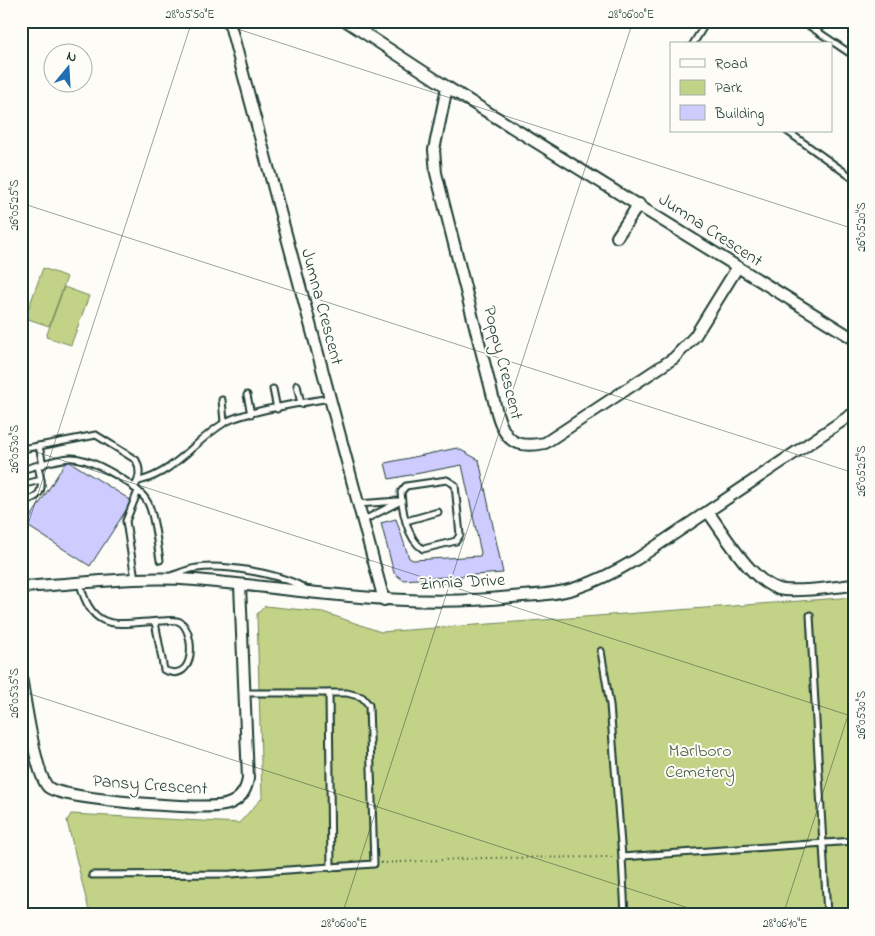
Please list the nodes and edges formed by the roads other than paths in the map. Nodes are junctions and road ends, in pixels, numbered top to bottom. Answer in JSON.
{"nodes":[{"id":1,"x":229,"y":21,"type":"edge"},
{"id":2,"x":346,"y":21,"type":"edge"},
{"id":3,"x":707,"y":21,"type":"edge"},
{"id":4,"x":802,"y":21,"type":"edge"},
{"id":5,"x":694,"y":42,"type":"edge"},
{"id":6,"x":854,"y":56,"type":"edge"},
{"id":7,"x":447,"y":87,"type":"junction"},
{"id":8,"x":788,"y":132,"type":"edge"},
{"id":9,"x":854,"y":179,"type":"edge"},
{"id":10,"x":639,"y":204,"type":"junction"},
{"id":11,"x":617,"y":237,"type":"dead end"},
{"id":12,"x":737,"y":268,"type":"junction"},
{"id":13,"x":854,"y":339,"type":"edge"},
{"id":14,"x":297,"y":385,"type":"dead end"},
{"id":15,"x":273,"y":388,"type":"dead end"},
{"id":16,"x":248,"y":395,"type":"dead end"},
{"id":17,"x":329,"y":398,"type":"junction"},
{"id":18,"x":222,"y":400,"type":"dead end"},
{"id":19,"x":301,"y":404,"type":"junction"},
{"id":20,"x":277,"y":409,"type":"junction"},
{"id":21,"x":854,"y":413,"type":"edge"},
{"id":22,"x":251,"y":414,"type":"junction"},
{"id":23,"x":224,"y":422,"type":"junction"},
{"id":24,"x":39,"y":446,"type":"junction"},
{"id":25,"x":21,"y":450,"type":"edge"},
{"id":26,"x":41,"y":466,"type":"junction"},
{"id":27,"x":21,"y":470,"type":"edge"},
{"id":28,"x":41,"y":480,"type":"junction"},
{"id":29,"x":138,"y":481,"type":"junction"},
{"id":30,"x":21,"y":485,"type":"edge"},
{"id":31,"x":136,"y":490,"type":"junction"},
{"id":32,"x":401,"y":501,"type":"junction"},
{"id":33,"x":21,"y":502,"type":"edge"},
{"id":34,"x":358,"y":504,"type":"junction"},
{"id":35,"x":438,"y":512,"type":"dead end"},
{"id":36,"x":708,"y":512,"type":"junction"},
{"id":37,"x":362,"y":521,"type":"junction"},
{"id":38,"x":406,"y":521,"type":"junction"},
{"id":39,"x":160,"y":560,"type":"dead end"},
{"id":40,"x":164,"y":579,"type":"junction"},
{"id":41,"x":135,"y":580,"type":"junction"},
{"id":42,"x":80,"y":584,"type":"junction"},
{"id":43,"x":240,"y":585,"type":"junction"},
{"id":44,"x":854,"y":585,"type":"edge"},
{"id":45,"x":21,"y":587,"type":"edge"},
{"id":46,"x":311,"y":593,"type":"junction"},
{"id":47,"x":384,"y":600,"type":"junction"},
{"id":48,"x":810,"y":615,"type":"dead end"},
{"id":49,"x":155,"y":622,"type":"junction"},
{"id":50,"x":601,"y":651,"type":"dead end"},
{"id":51,"x":21,"y":677,"type":"edge"},
{"id":52,"x":245,"y":693,"type":"junction"},
{"id":53,"x":328,"y":693,"type":"junction"},
{"id":54,"x":854,"y":841,"type":"edge"},
{"id":55,"x":824,"y":843,"type":"junction"},
{"id":56,"x":622,"y":857,"type":"junction"},
{"id":57,"x":331,"y":868,"type":"junction"},
{"id":58,"x":92,"y":875,"type":"dead end"},
{"id":59,"x":625,"y":915,"type":"edge"},
{"id":60,"x":827,"y":915,"type":"edge"}],
"edges":[{"from":1,"to":17,"type":"street","name":"Jumna Crescent"},
{"from":2,"to":7,"type":"street","name":"Jumna Crescent"},
{"from":3,"to":5,"type":"lane"},
{"from":4,"to":6,"type":"lane"},
{"from":7,"to":10,"type":"street","name":"Jumna Crescent"},
{"from":7,"to":12,"type":"street","name":"Poppy Crescent"},
{"from":8,"to":9,"type":"lane"},
{"from":10,"to":11,"type":"street"},
{"from":10,"to":12,"type":"street","name":"Jumna Crescent"},
{"from":12,"to":13,"type":"street","name":"Jumna Crescent"},
{"from":14,"to":19,"type":"lane"},
{"from":15,"to":20,"type":"lane"},
{"from":16,"to":22,"type":"lane"},
{"from":17,"to":19,"type":"lane"},
{"from":17,"to":34,"type":"street","name":"Jumna Crescent"},
{"from":18,"to":23,"type":"lane"},
{"from":19,"to":20,"type":"lane"},
{"from":20,"to":22,"type":"lane"},
{"from":21,"to":36,"type":"street","name":"Zinnia Drive"},
{"from":22,"to":23,"type":"lane"},
{"from":23,"to":29,"type":"lane"},
{"from":24,"to":25,"type":"lane"},
{"from":24,"to":26,"type":"lane"},
{"from":24,"to":29,"type":"lane"},
{"from":26,"to":27,"type":"lane"},
{"from":26,"to":28,"type":"lane"},
{"from":26,"to":31,"type":"lane"},
{"from":28,"to":30,"type":"lane"},
{"from":28,"to":33,"type":"lane"},
{"from":29,"to":31,"type":"lane"},
{"from":31,"to":39,"type":"lane"},
{"from":31,"to":41,"type":"lane"},
{"from":32,"to":34,"type":"lane"},
{"from":32,"to":37,"type":"lane"},
{"from":32,"to":38,"type":"lane"},
{"from":32,"to":38,"type":"lane"},
{"from":34,"to":37,"type":"street","name":"Jumna Crescent"},
{"from":35,"to":38,"type":"lane"},
{"from":36,"to":44,"type":"street"},
{"from":36,"to":47,"type":"street","name":"Zinnia Drive"},
{"from":37,"to":47,"type":"street","name":"Jumna Crescent"},
{"from":40,"to":41,"type":"street","name":"Zinnia Drive"},
{"from":40,"to":43,"type":"street","name":"Zinnia Drive"},
{"from":40,"to":46,"type":"lane"},
{"from":41,"to":42,"type":"street","name":"Zinnia Drive"},
{"from":42,"to":45,"type":"street","name":"Zinnia Drive"},
{"from":42,"to":49,"type":"lane"},
{"from":43,"to":46,"type":"street","name":"Zinnia Drive"},
{"from":43,"to":52,"type":"street","name":"Pansy Crescent"},
{"from":46,"to":47,"type":"street","name":"Zinnia Drive"},
{"from":48,"to":55,"type":"lane"},
{"from":49,"to":49,"type":"lane"},
{"from":50,"to":56,"type":"lane"},
{"from":51,"to":52,"type":"street","name":"Pansy Crescent"},
{"from":52,"to":53,"type":"lane"},
{"from":53,"to":57,"type":"lane"},
{"from":53,"to":57,"type":"lane"},
{"from":54,"to":55,"type":"lane"},
{"from":55,"to":56,"type":"lane"},
{"from":55,"to":60,"type":"lane"},
{"from":56,"to":59,"type":"lane"},
{"from":57,"to":58,"type":"lane"}]}
